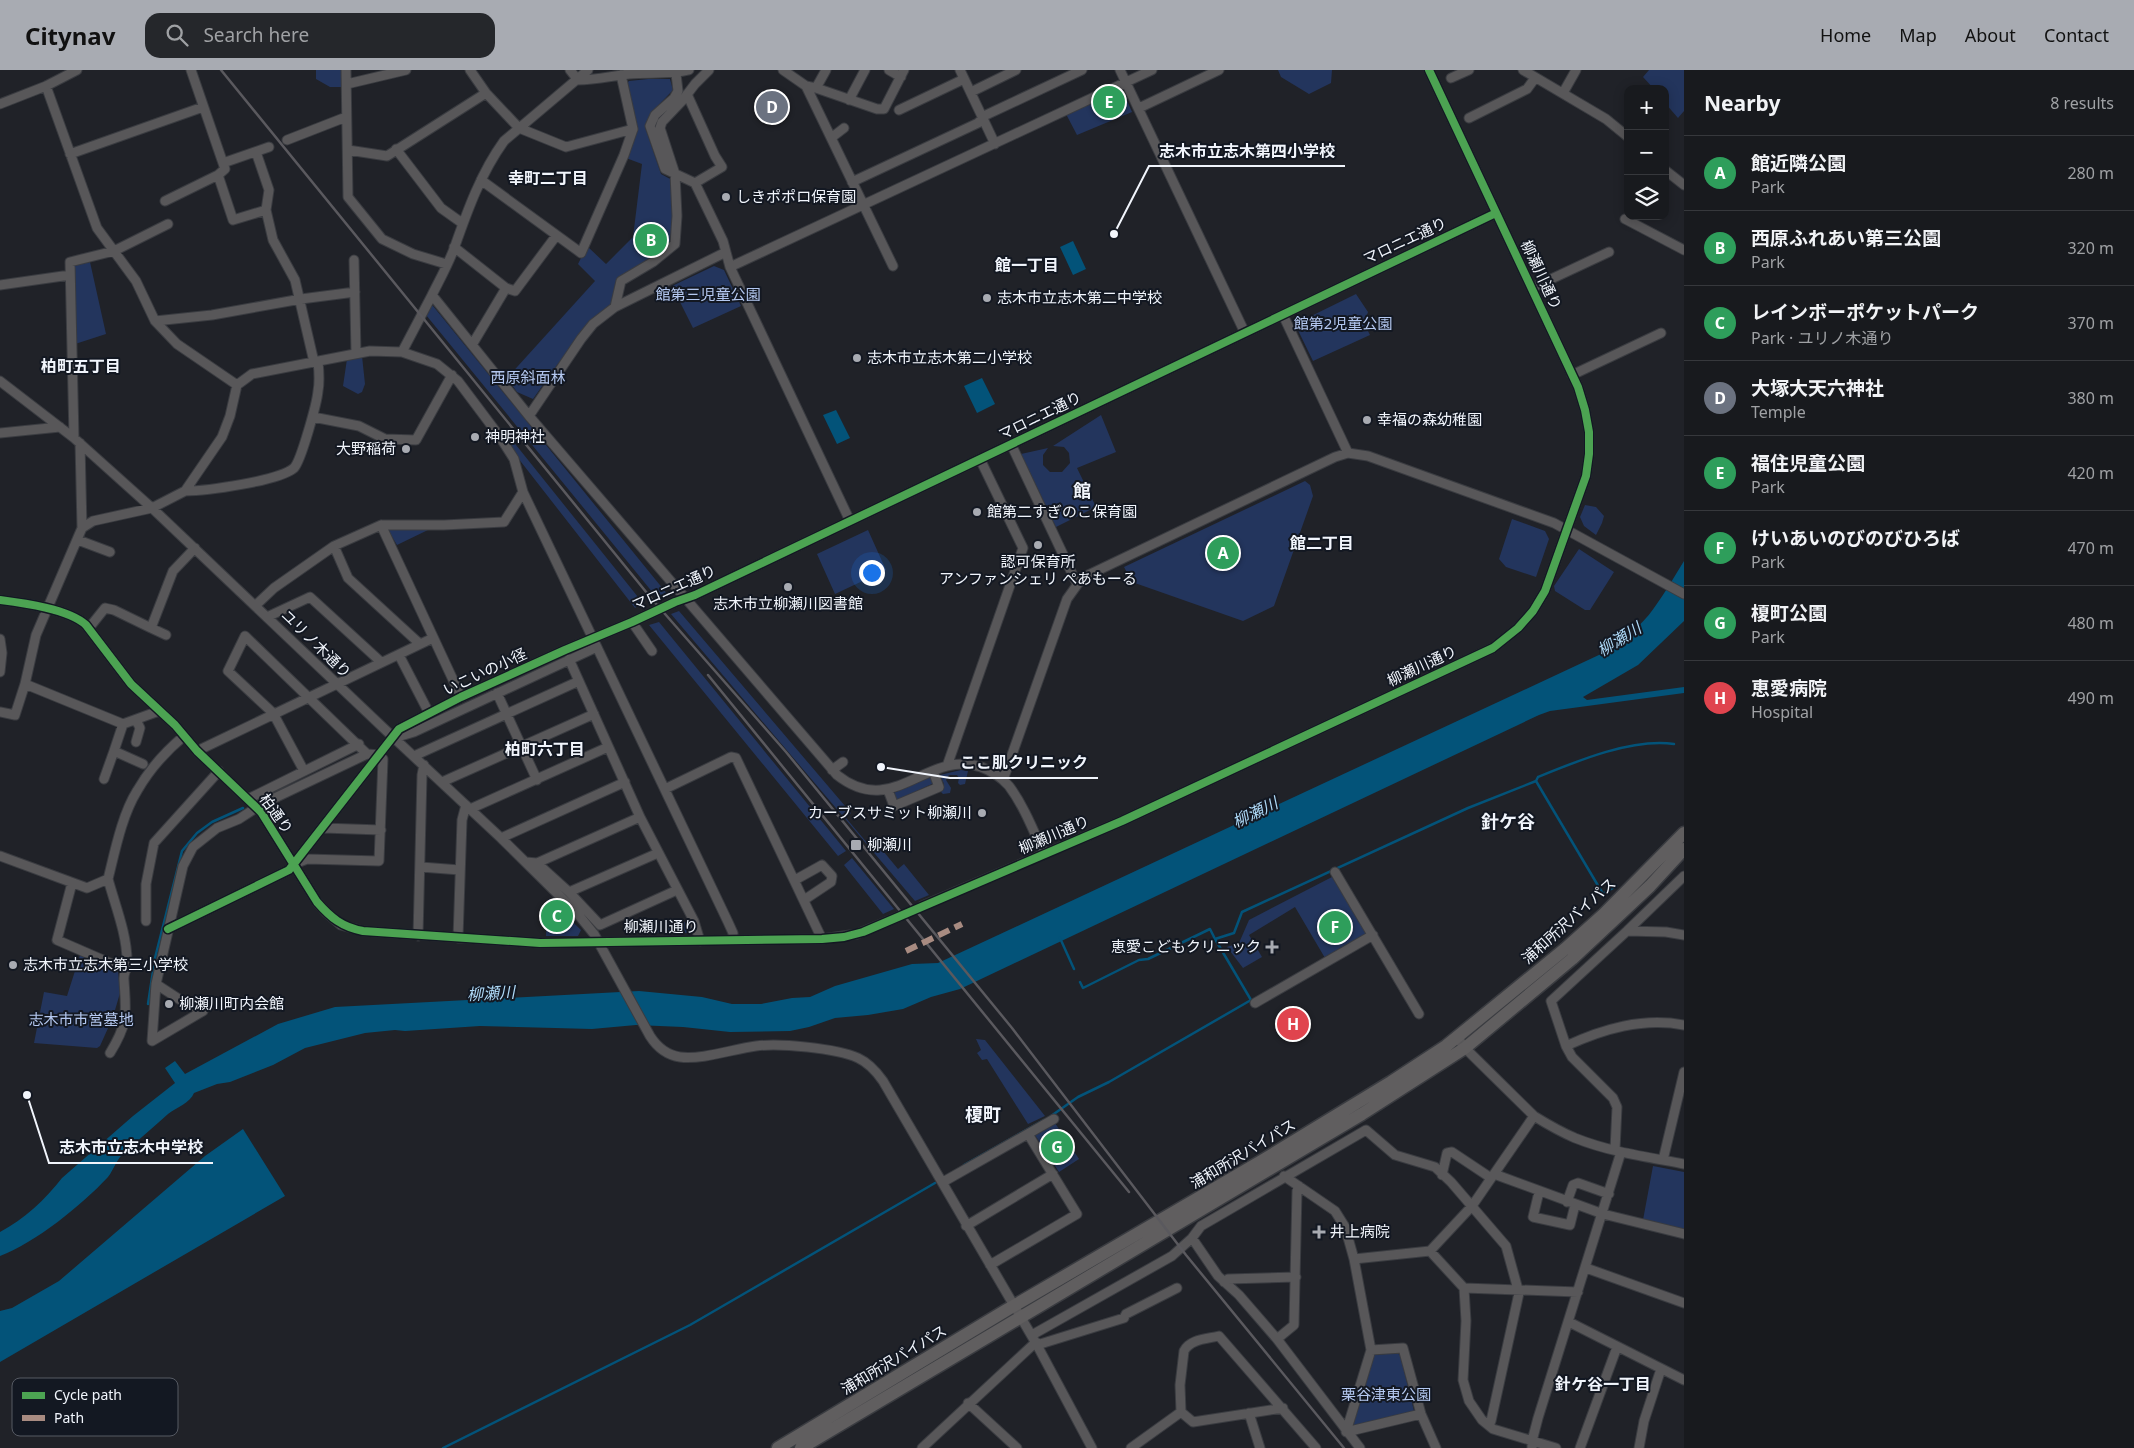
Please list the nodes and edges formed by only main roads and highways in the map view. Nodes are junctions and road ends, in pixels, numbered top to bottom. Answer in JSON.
{"nodes":[{"id":1,"x":1684,"y":833,"type":"edge"},
{"id":2,"x":1684,"y":849,"type":"edge"},
{"id":3,"x":1606,"y":920,"type":"junction"},
{"id":4,"x":778,"y":1448,"type":"edge"},
{"id":5,"x":801,"y":1448,"type":"edge"}],
"edges":[{"from":1,"to":3,"type":"highway","name":"浦和所沢バイパス"},
{"from":2,"to":3,"type":"highway","name":"浦和所沢バイパス"},
{"from":3,"to":4,"type":"highway","name":"浦和所沢バイパス"},
{"from":3,"to":5,"type":"highway","name":"浦和所沢バイパス"}]}
